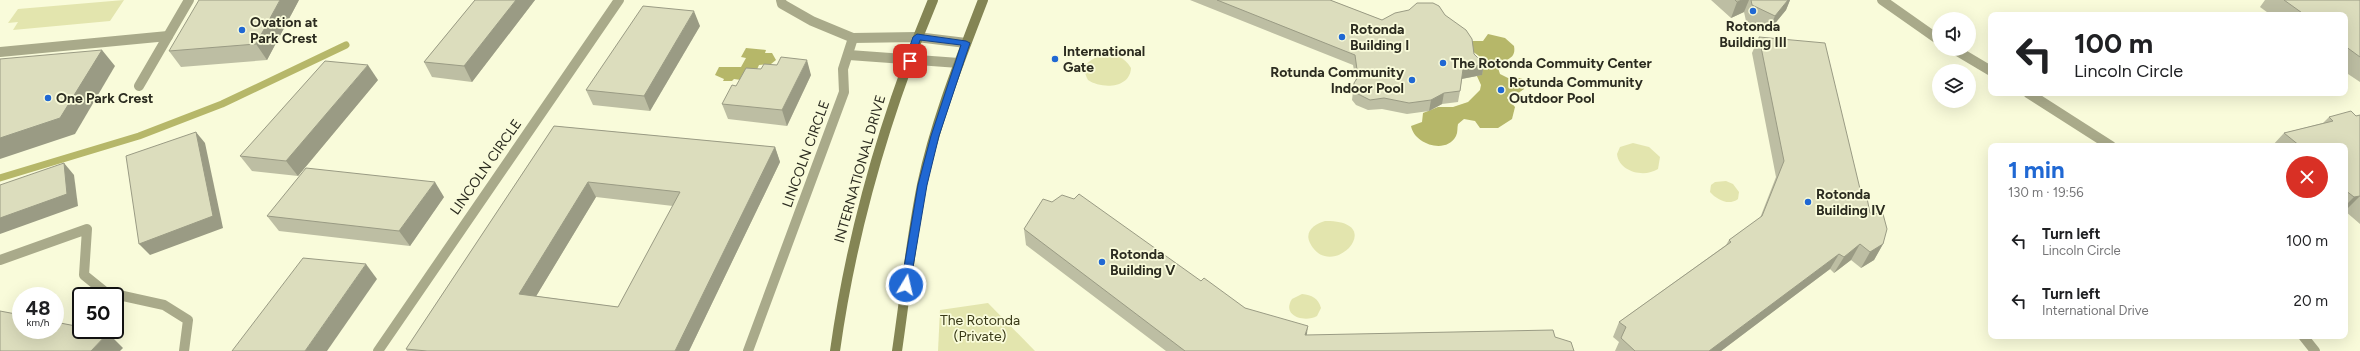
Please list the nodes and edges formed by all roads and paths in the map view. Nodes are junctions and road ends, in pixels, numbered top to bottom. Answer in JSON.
{"nodes":[{"id":1,"x":190,"y":0,"type":"edge"},
{"id":2,"x":618,"y":0,"type":"edge"},
{"id":3,"x":781,"y":0,"type":"edge"},
{"id":4,"x":934,"y":0,"type":"edge"},
{"id":5,"x":983,"y":0,"type":"edge"},
{"id":6,"x":1882,"y":0,"type":"edge"},
{"id":7,"x":1932,"y":35,"type":"edge"},
{"id":8,"x":168,"y":36,"type":"junction"},
{"id":9,"x":917,"y":37,"type":"junction"},
{"id":10,"x":853,"y":38,"type":"junction"},
{"id":11,"x":966,"y":43,"type":"junction"},
{"id":12,"x":0,"y":52,"type":"edge"},
{"id":13,"x":848,"y":55,"type":"junction"},
{"id":14,"x":1966,"y":56,"type":"edge"},
{"id":15,"x":910,"y":61,"type":"junction"},
{"id":16,"x":959,"y":63,"type":"junction"},
{"id":17,"x":1988,"y":69,"type":"edge"},
{"id":18,"x":139,"y":86,"type":"dead end"},
{"id":19,"x":2033,"y":96,"type":"edge"},
{"id":20,"x":2106,"y":143,"type":"edge"},
{"id":21,"x":0,"y":260,"type":"edge"},
{"id":22,"x":2305,"y":339,"type":"edge"},
{"id":23,"x":184,"y":351,"type":"edge"},
{"id":24,"x":378,"y":351,"type":"edge"},
{"id":25,"x":748,"y":351,"type":"edge"},
{"id":26,"x":835,"y":351,"type":"edge"},
{"id":27,"x":897,"y":351,"type":"edge"},
{"id":28,"x":2315,"y":351,"type":"edge"}],
"edges":[{"from":1,"to":8,"type":"street"},
{"from":2,"to":24,"type":"street","name":"LINCOLN CIRCLE"},
{"from":3,"to":10,"type":"street"},
{"from":4,"to":9,"type":"main road","name":"INTERNATIONAL DRIVE"},
{"from":5,"to":11,"type":"main road"},
{"from":6,"to":7,"type":"street"},
{"from":8,"to":12,"type":"street"},
{"from":8,"to":18,"type":"street"},
{"from":9,"to":10,"type":"street"},
{"from":9,"to":11,"type":"street"},
{"from":9,"to":15,"type":"main road","name":"INTERNATIONAL DRIVE"},
{"from":10,"to":13,"type":"street","name":"LINCOLN CIRCLE"},
{"from":11,"to":16,"type":"main road"},
{"from":13,"to":15,"type":"street"},
{"from":13,"to":25,"type":"street","name":"LINCOLN CIRCLE"},
{"from":14,"to":17,"type":"street"},
{"from":15,"to":16,"type":"street"},
{"from":15,"to":26,"type":"main road","name":"INTERNATIONAL DRIVE"},
{"from":16,"to":27,"type":"main road"},
{"from":19,"to":20,"type":"street"},
{"from":21,"to":23,"type":"street"},
{"from":22,"to":28,"type":"street"}]}
